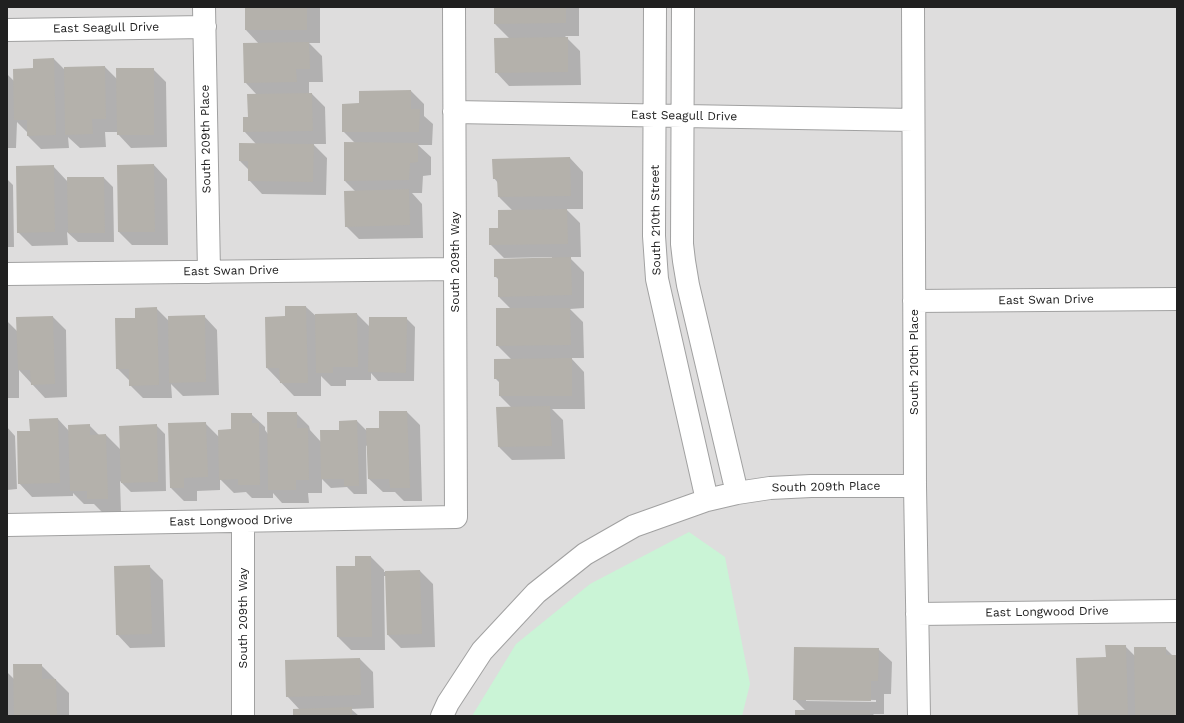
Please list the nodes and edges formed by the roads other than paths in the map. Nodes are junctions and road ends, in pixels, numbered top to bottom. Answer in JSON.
{"nodes":[{"id":1,"x":454,"y":7,"type":"edge"},
{"id":2,"x":655,"y":7,"type":"edge"},
{"id":3,"x":683,"y":7,"type":"edge"},
{"id":4,"x":913,"y":7,"type":"edge"},
{"id":5,"x":204,"y":17,"type":"edge"},
{"id":6,"x":7,"y":30,"type":"edge"},
{"id":7,"x":454,"y":112,"type":"junction"},
{"id":8,"x":654,"y":116,"type":"junction"},
{"id":9,"x":683,"y":116,"type":"junction"},
{"id":10,"x":913,"y":120,"type":"junction"},
{"id":11,"x":455,"y":269,"type":"junction"},
{"id":12,"x":208,"y":272,"type":"junction"},
{"id":13,"x":7,"y":274,"type":"edge"},
{"id":14,"x":1177,"y":299,"type":"edge"},
{"id":15,"x":914,"y":301,"type":"junction"},
{"id":16,"x":915,"y":486,"type":"junction"},
{"id":17,"x":737,"y":493,"type":"junction"},
{"id":18,"x":707,"y":500,"type":"junction"},
{"id":19,"x":456,"y":517,"type":"joint"},
{"id":20,"x":243,"y":521,"type":"junction"},
{"id":21,"x":7,"y":525,"type":"edge"},
{"id":22,"x":1177,"y":611,"type":"edge"},
{"id":23,"x":917,"y":614,"type":"junction"},
{"id":24,"x":243,"y":716,"type":"edge"},
{"id":25,"x":442,"y":716,"type":"edge"},
{"id":26,"x":919,"y":716,"type":"edge"}],
"edges":[{"from":1,"to":7,"type":"street","name":"South 209th Way"},
{"from":2,"to":8,"type":"street","name":"South 210th Street"},
{"from":3,"to":9,"type":"street"},
{"from":4,"to":10,"type":"street","name":"South 210th Place"},
{"from":5,"to":6,"type":"street","name":"East Seagull Drive"},
{"from":5,"to":12,"type":"street","name":"South 209th Place"},
{"from":7,"to":8,"type":"street","name":"East Seagull Drive"},
{"from":7,"to":11,"type":"street","name":"South 209th Way"},
{"from":8,"to":9,"type":"street","name":"East Seagull Drive"},
{"from":8,"to":18,"type":"street","name":"South 210th Street"},
{"from":9,"to":10,"type":"street","name":"East Seagull Drive"},
{"from":9,"to":17,"type":"street"},
{"from":10,"to":15,"type":"street","name":"South 210th Place"},
{"from":11,"to":12,"type":"street","name":"East Swan Drive"},
{"from":11,"to":19,"type":"street","name":"South 209th Way"},
{"from":12,"to":13,"type":"street","name":"East Swan Drive"},
{"from":14,"to":15,"type":"street","name":"East Swan Drive"},
{"from":15,"to":16,"type":"street","name":"South 210th Place"},
{"from":16,"to":17,"type":"street","name":"South 209th Place"},
{"from":16,"to":23,"type":"street","name":"South 210th Place"},
{"from":17,"to":18,"type":"street","name":"South 209th Place"},
{"from":18,"to":25,"type":"street","name":"South 209th Place"},
{"from":19,"to":20,"type":"street","name":"East Longwood Drive"},
{"from":20,"to":21,"type":"street","name":"East Longwood Drive"},
{"from":20,"to":24,"type":"street","name":"South 209th Way"},
{"from":22,"to":23,"type":"street","name":"East Longwood Drive"},
{"from":23,"to":26,"type":"street","name":"South 210th Place"}]}
